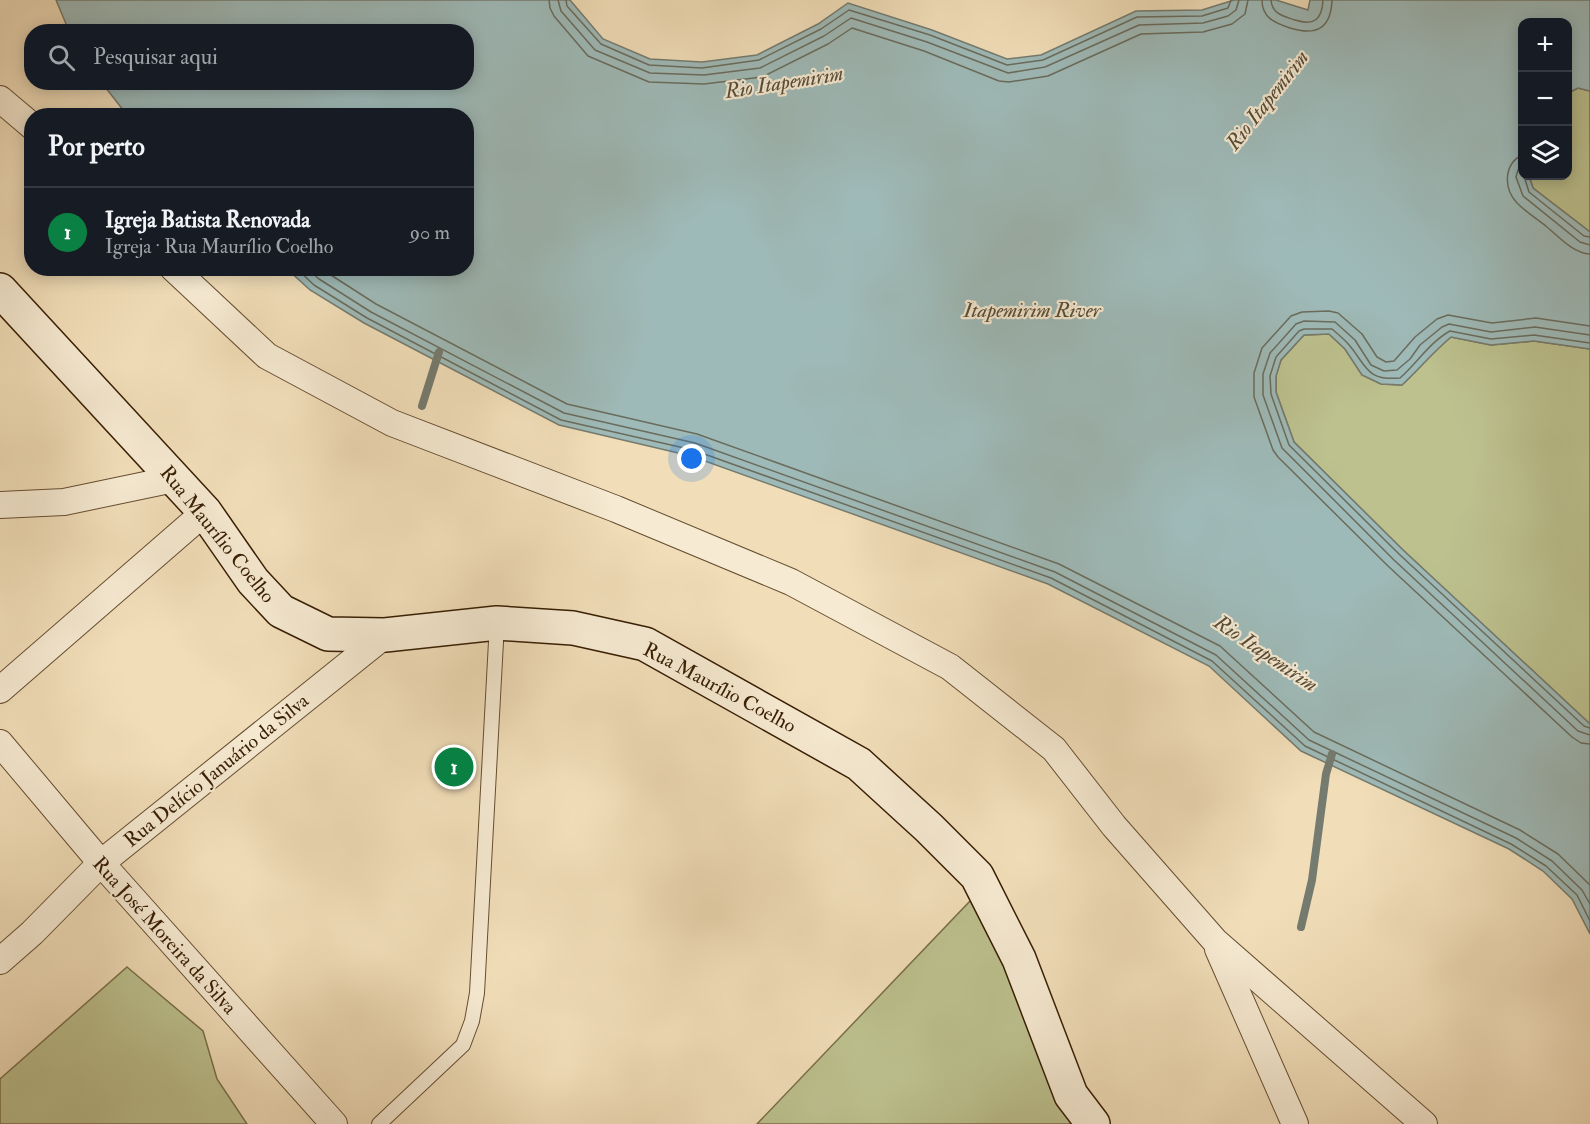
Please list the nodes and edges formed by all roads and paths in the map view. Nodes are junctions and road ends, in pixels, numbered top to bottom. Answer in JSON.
{"nodes":[{"id":1,"x":0,"y":99,"type":"edge"},
{"id":2,"x":24,"y":119,"type":"edge"},
{"id":3,"x":182,"y":276,"type":"edge"},
{"id":4,"x":0,"y":291,"type":"edge"},
{"id":5,"x":14,"y":320,"type":"edge"},
{"id":6,"x":174,"y":479,"type":"junction"},
{"id":7,"x":0,"y":505,"type":"edge"},
{"id":8,"x":205,"y":512,"type":"junction"},
{"id":9,"x":497,"y":623,"type":"junction"},
{"id":10,"x":385,"y":635,"type":"junction"},
{"id":11,"x":0,"y":690,"type":"edge"},
{"id":12,"x":0,"y":743,"type":"edge"},
{"id":13,"x":101,"y":863,"type":"junction"},
{"id":14,"x":1215,"y":941,"type":"junction"},
{"id":15,"x":0,"y":961,"type":"edge"},
{"id":16,"x":334,"y":1124,"type":"edge"},
{"id":17,"x":379,"y":1124,"type":"edge"},
{"id":18,"x":1093,"y":1124,"type":"edge"},
{"id":19,"x":1295,"y":1124,"type":"edge"},
{"id":20,"x":1424,"y":1124,"type":"edge"}],
"edges":[{"from":1,"to":2,"type":"street"},
{"from":3,"to":14,"type":"street"},
{"from":4,"to":5,"type":"main road","name":"Rua Maurílio Coelho"},
{"from":5,"to":6,"type":"main road","name":"Rua Maurílio Coelho"},
{"from":6,"to":7,"type":"street"},
{"from":6,"to":8,"type":"main road","name":"Rua Maurílio Coelho"},
{"from":8,"to":10,"type":"main road","name":"Rua Maurílio Coelho"},
{"from":8,"to":11,"type":"street"},
{"from":9,"to":10,"type":"main road","name":"Rua Maurílio Coelho"},
{"from":9,"to":17,"type":"lane"},
{"from":9,"to":18,"type":"main road","name":"Rua Maurílio Coelho"},
{"from":10,"to":13,"type":"street","name":"Rua Delício Januário da Silva"},
{"from":12,"to":13,"type":"street","name":"Rua José Moreira da Silva"},
{"from":13,"to":15,"type":"street","name":"Rua Delício Januário da Silva"},
{"from":13,"to":16,"type":"street","name":"Rua José Moreira da Silva"},
{"from":14,"to":19,"type":"street"},
{"from":14,"to":20,"type":"street"}]}
